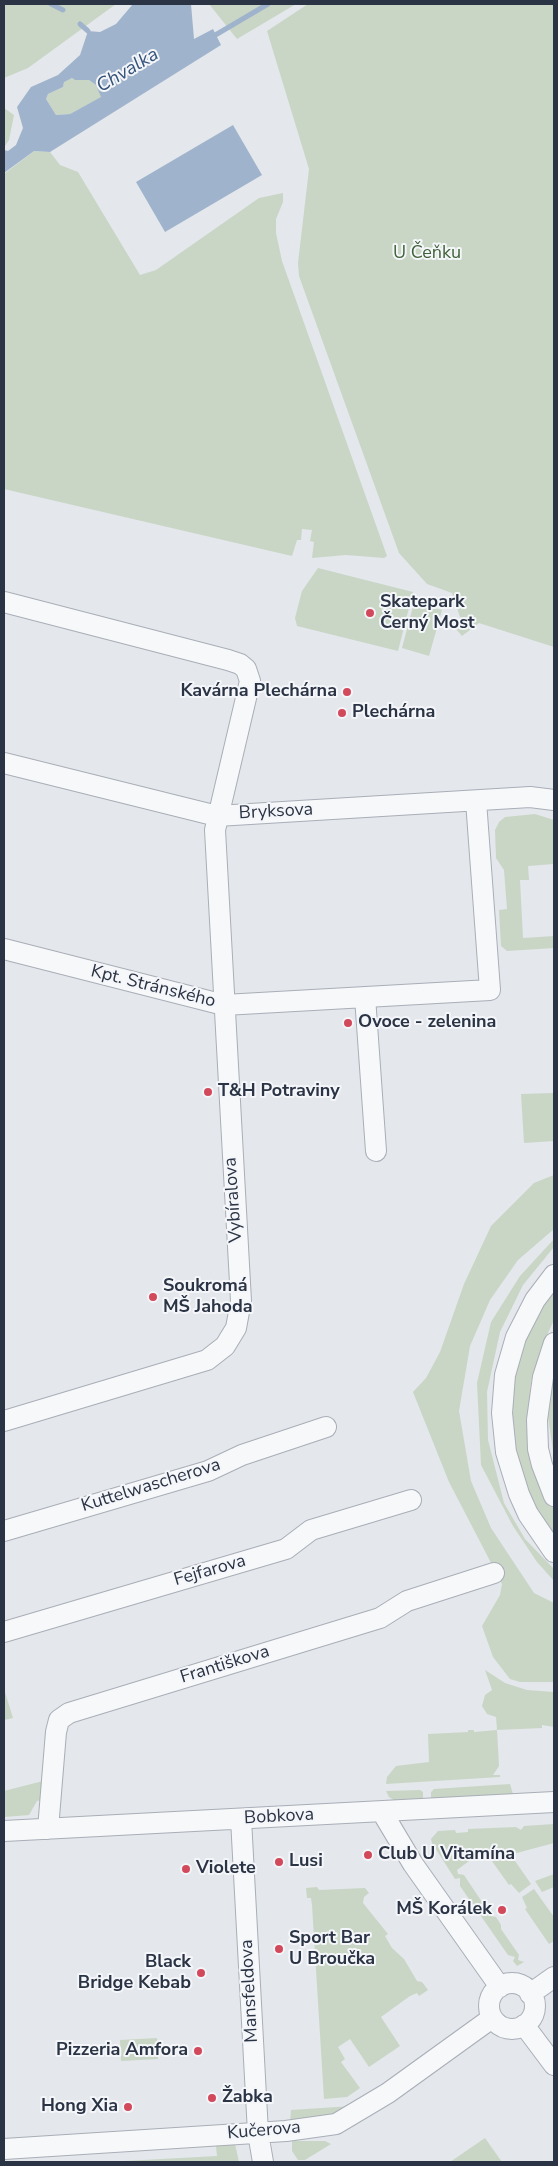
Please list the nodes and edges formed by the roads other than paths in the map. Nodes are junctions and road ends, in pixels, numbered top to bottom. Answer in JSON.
{"nodes":[{"id":1,"x":4,"y":602,"type":"edge"},
{"id":2,"x":4,"y":763,"type":"edge"},
{"id":3,"x":554,"y":800,"type":"edge"},
{"id":4,"x":476,"y":801,"type":"junction"},
{"id":5,"x":217,"y":816,"type":"junction"},
{"id":6,"x":4,"y":949,"type":"edge"},
{"id":7,"x":365,"y":996,"type":"junction"},
{"id":8,"x":224,"y":1005,"type":"junction"},
{"id":9,"x":376,"y":1151,"type":"dead end"},
{"id":10,"x":554,"y":1275,"type":"edge"},
{"id":11,"x":554,"y":1343,"type":"edge"},
{"id":12,"x":4,"y":1421,"type":"edge"},
{"id":13,"x":326,"y":1427,"type":"dead end"},
{"id":14,"x":554,"y":1496,"type":"edge"},
{"id":15,"x":411,"y":1500,"type":"dead end"},
{"id":16,"x":4,"y":1531,"type":"edge"},
{"id":17,"x":554,"y":1552,"type":"edge"},
{"id":18,"x":494,"y":1572,"type":"dead end"},
{"id":19,"x":4,"y":1632,"type":"edge"},
{"id":20,"x":554,"y":1802,"type":"edge"},
{"id":21,"x":382,"y":1812,"type":"junction"},
{"id":22,"x":241,"y":1819,"type":"junction"},
{"id":23,"x":48,"y":1829,"type":"junction"},
{"id":24,"x":4,"y":1831,"type":"edge"},
{"id":25,"x":554,"y":1977,"type":"edge"},
{"id":26,"x":500,"y":1987,"type":"junction"},
{"id":27,"x":530,"y":1994,"type":"junction"},
{"id":28,"x":492,"y":2018,"type":"junction"},
{"id":29,"x":524,"y":2025,"type":"junction"},
{"id":30,"x":554,"y":2065,"type":"edge"},
{"id":31,"x":258,"y":2133,"type":"junction"},
{"id":32,"x":4,"y":2149,"type":"edge"},
{"id":33,"x":263,"y":2162,"type":"edge"}],
"edges":[{"from":1,"to":5,"type":"street","name":"Vybíralova"},
{"from":2,"to":5,"type":"street","name":"Bryksova"},
{"from":3,"to":4,"type":"street","name":"Bryksova"},
{"from":4,"to":5,"type":"street","name":"Bryksova"},
{"from":4,"to":7,"type":"street","name":"Kpt. Stránského"},
{"from":5,"to":8,"type":"street","name":"Vybíralova"},
{"from":6,"to":8,"type":"street","name":"Kpt. Stránského"},
{"from":7,"to":8,"type":"street","name":"Kpt. Stránského"},
{"from":7,"to":9,"type":"street"},
{"from":8,"to":12,"type":"street","name":"Vybíralova"},
{"from":10,"to":17,"type":"street"},
{"from":11,"to":14,"type":"street"},
{"from":13,"to":16,"type":"street","name":"Kuttelwascherova"},
{"from":15,"to":19,"type":"street","name":"Fejfarova"},
{"from":18,"to":23,"type":"street","name":"Františkova"},
{"from":20,"to":21,"type":"street","name":"Bobkova"},
{"from":21,"to":22,"type":"street","name":"Bobkova"},
{"from":21,"to":26,"type":"street"},
{"from":22,"to":23,"type":"street","name":"Bobkova"},
{"from":22,"to":31,"type":"street","name":"Mansfeldova"},
{"from":23,"to":24,"type":"street","name":"Bobkova"},
{"from":25,"to":27,"type":"street"},
{"from":26,"to":27,"type":"street"},
{"from":26,"to":28,"type":"street"},
{"from":27,"to":29,"type":"street"},
{"from":28,"to":29,"type":"street"},
{"from":28,"to":31,"type":"street","name":"Kučerova"},
{"from":29,"to":30,"type":"street"},
{"from":31,"to":32,"type":"street","name":"Kučerova"},
{"from":31,"to":33,"type":"street","name":"Mansfeldova"}]}
